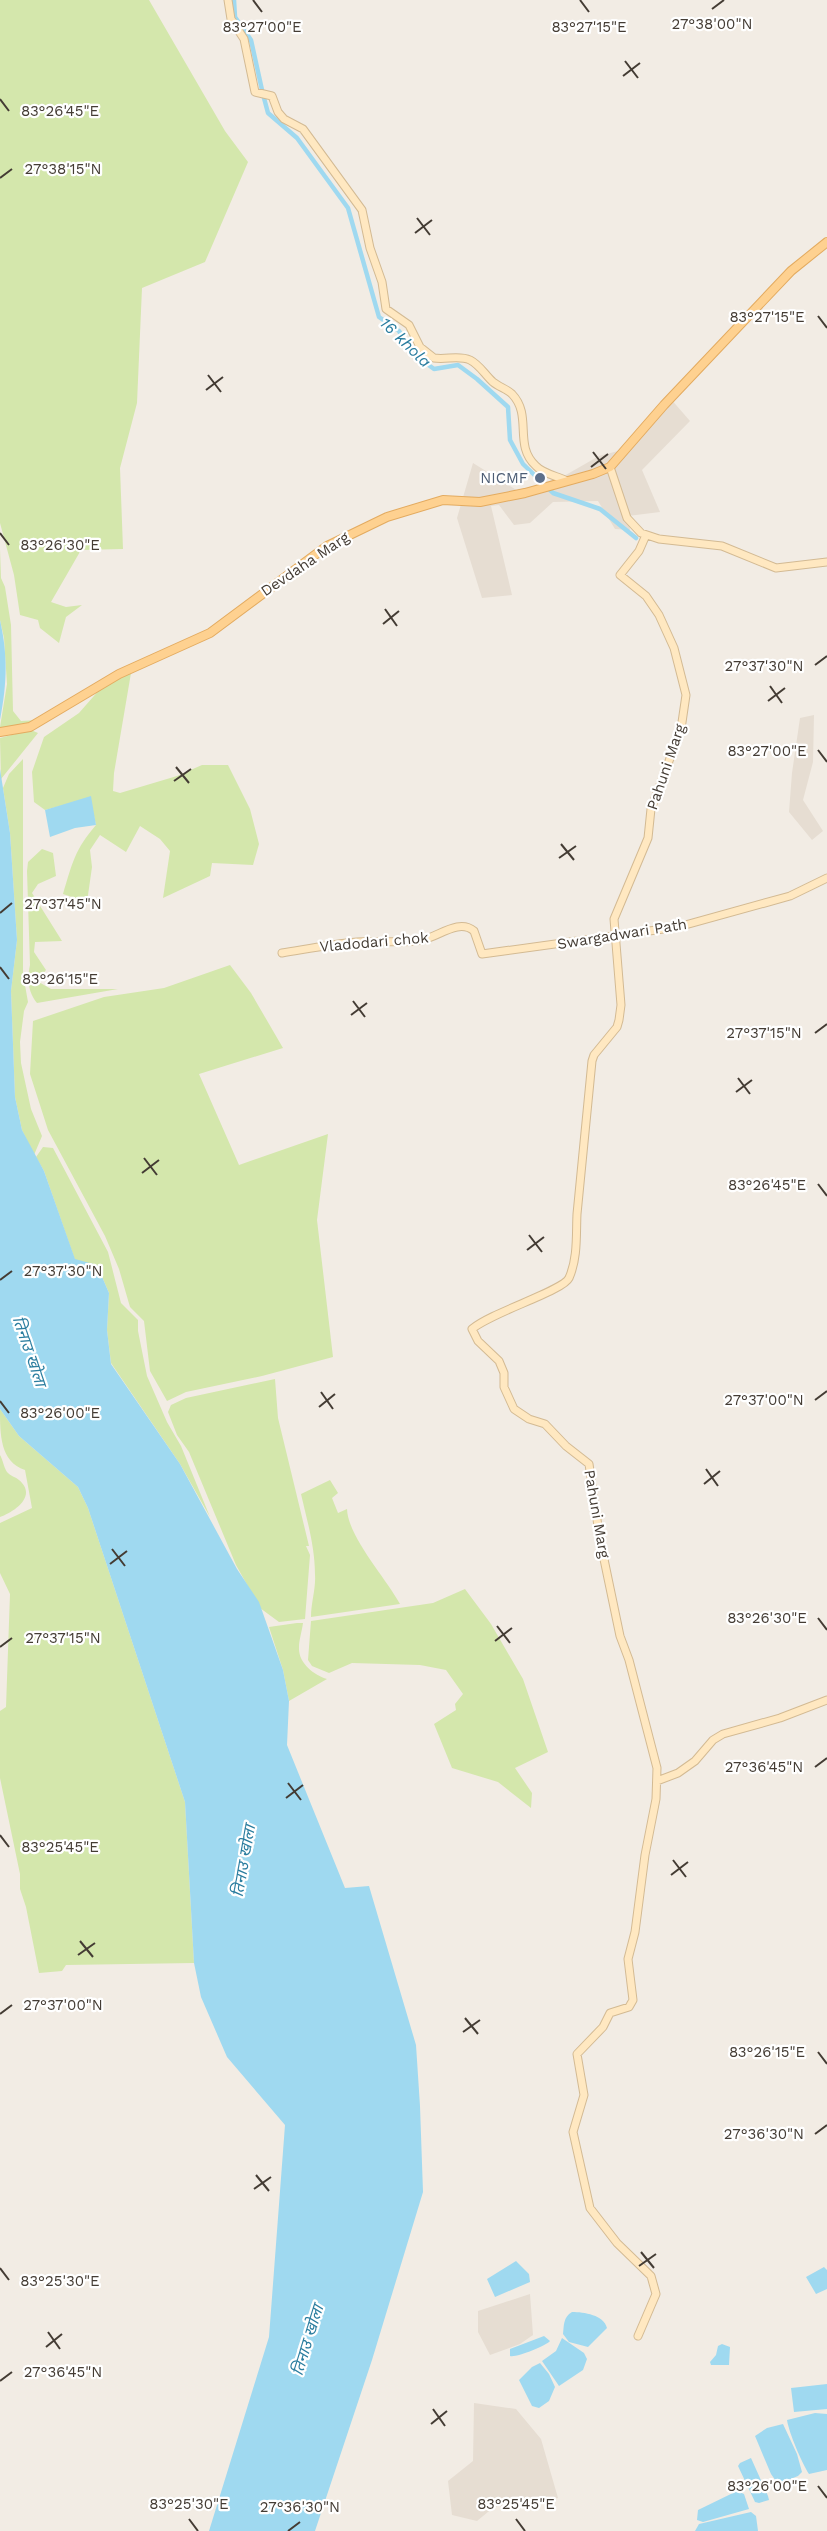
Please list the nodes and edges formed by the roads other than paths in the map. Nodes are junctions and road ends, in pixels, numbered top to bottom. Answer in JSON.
{"nodes":[{"id":1,"x":228,"y":0,"type":"edge"},
{"id":2,"x":827,"y":242,"type":"edge"},
{"id":3,"x":610,"y":467,"type":"junction"},
{"id":4,"x":560,"y":482,"type":"junction"},
{"id":5,"x":646,"y":535,"type":"junction"},
{"id":6,"x":827,"y":562,"type":"edge"},
{"id":7,"x":0,"y":732,"type":"edge"},
{"id":8,"x":827,"y":878,"type":"edge"},
{"id":9,"x":615,"y":937,"type":"junction"},
{"id":10,"x":282,"y":953,"type":"dead end"},
{"id":11,"x":482,"y":954,"type":"joint"},
{"id":12,"x":827,"y":1700,"type":"edge"},
{"id":13,"x":657,"y":1782,"type":"junction"},
{"id":14,"x":638,"y":2336,"type":"dead end"}],
"edges":[{"from":1,"to":4,"type":"street"},
{"from":2,"to":3,"type":"main road"},
{"from":3,"to":4,"type":"main road","name":"Devdaha Marg"},
{"from":3,"to":5,"type":"street"},
{"from":4,"to":7,"type":"main road","name":"Devdaha Marg"},
{"from":5,"to":6,"type":"street"},
{"from":5,"to":9,"type":"street","name":"Pahuni Marg"},
{"from":8,"to":9,"type":"street","name":"Swargadwari Path"},
{"from":9,"to":11,"type":"street","name":"Swargadwari Path"},
{"from":9,"to":13,"type":"street","name":"Pahuni Marg"},
{"from":10,"to":11,"type":"street","name":"Vladodari chok"},
{"from":12,"to":13,"type":"street"},
{"from":13,"to":14,"type":"street","name":"Pahuni Marg"}]}
